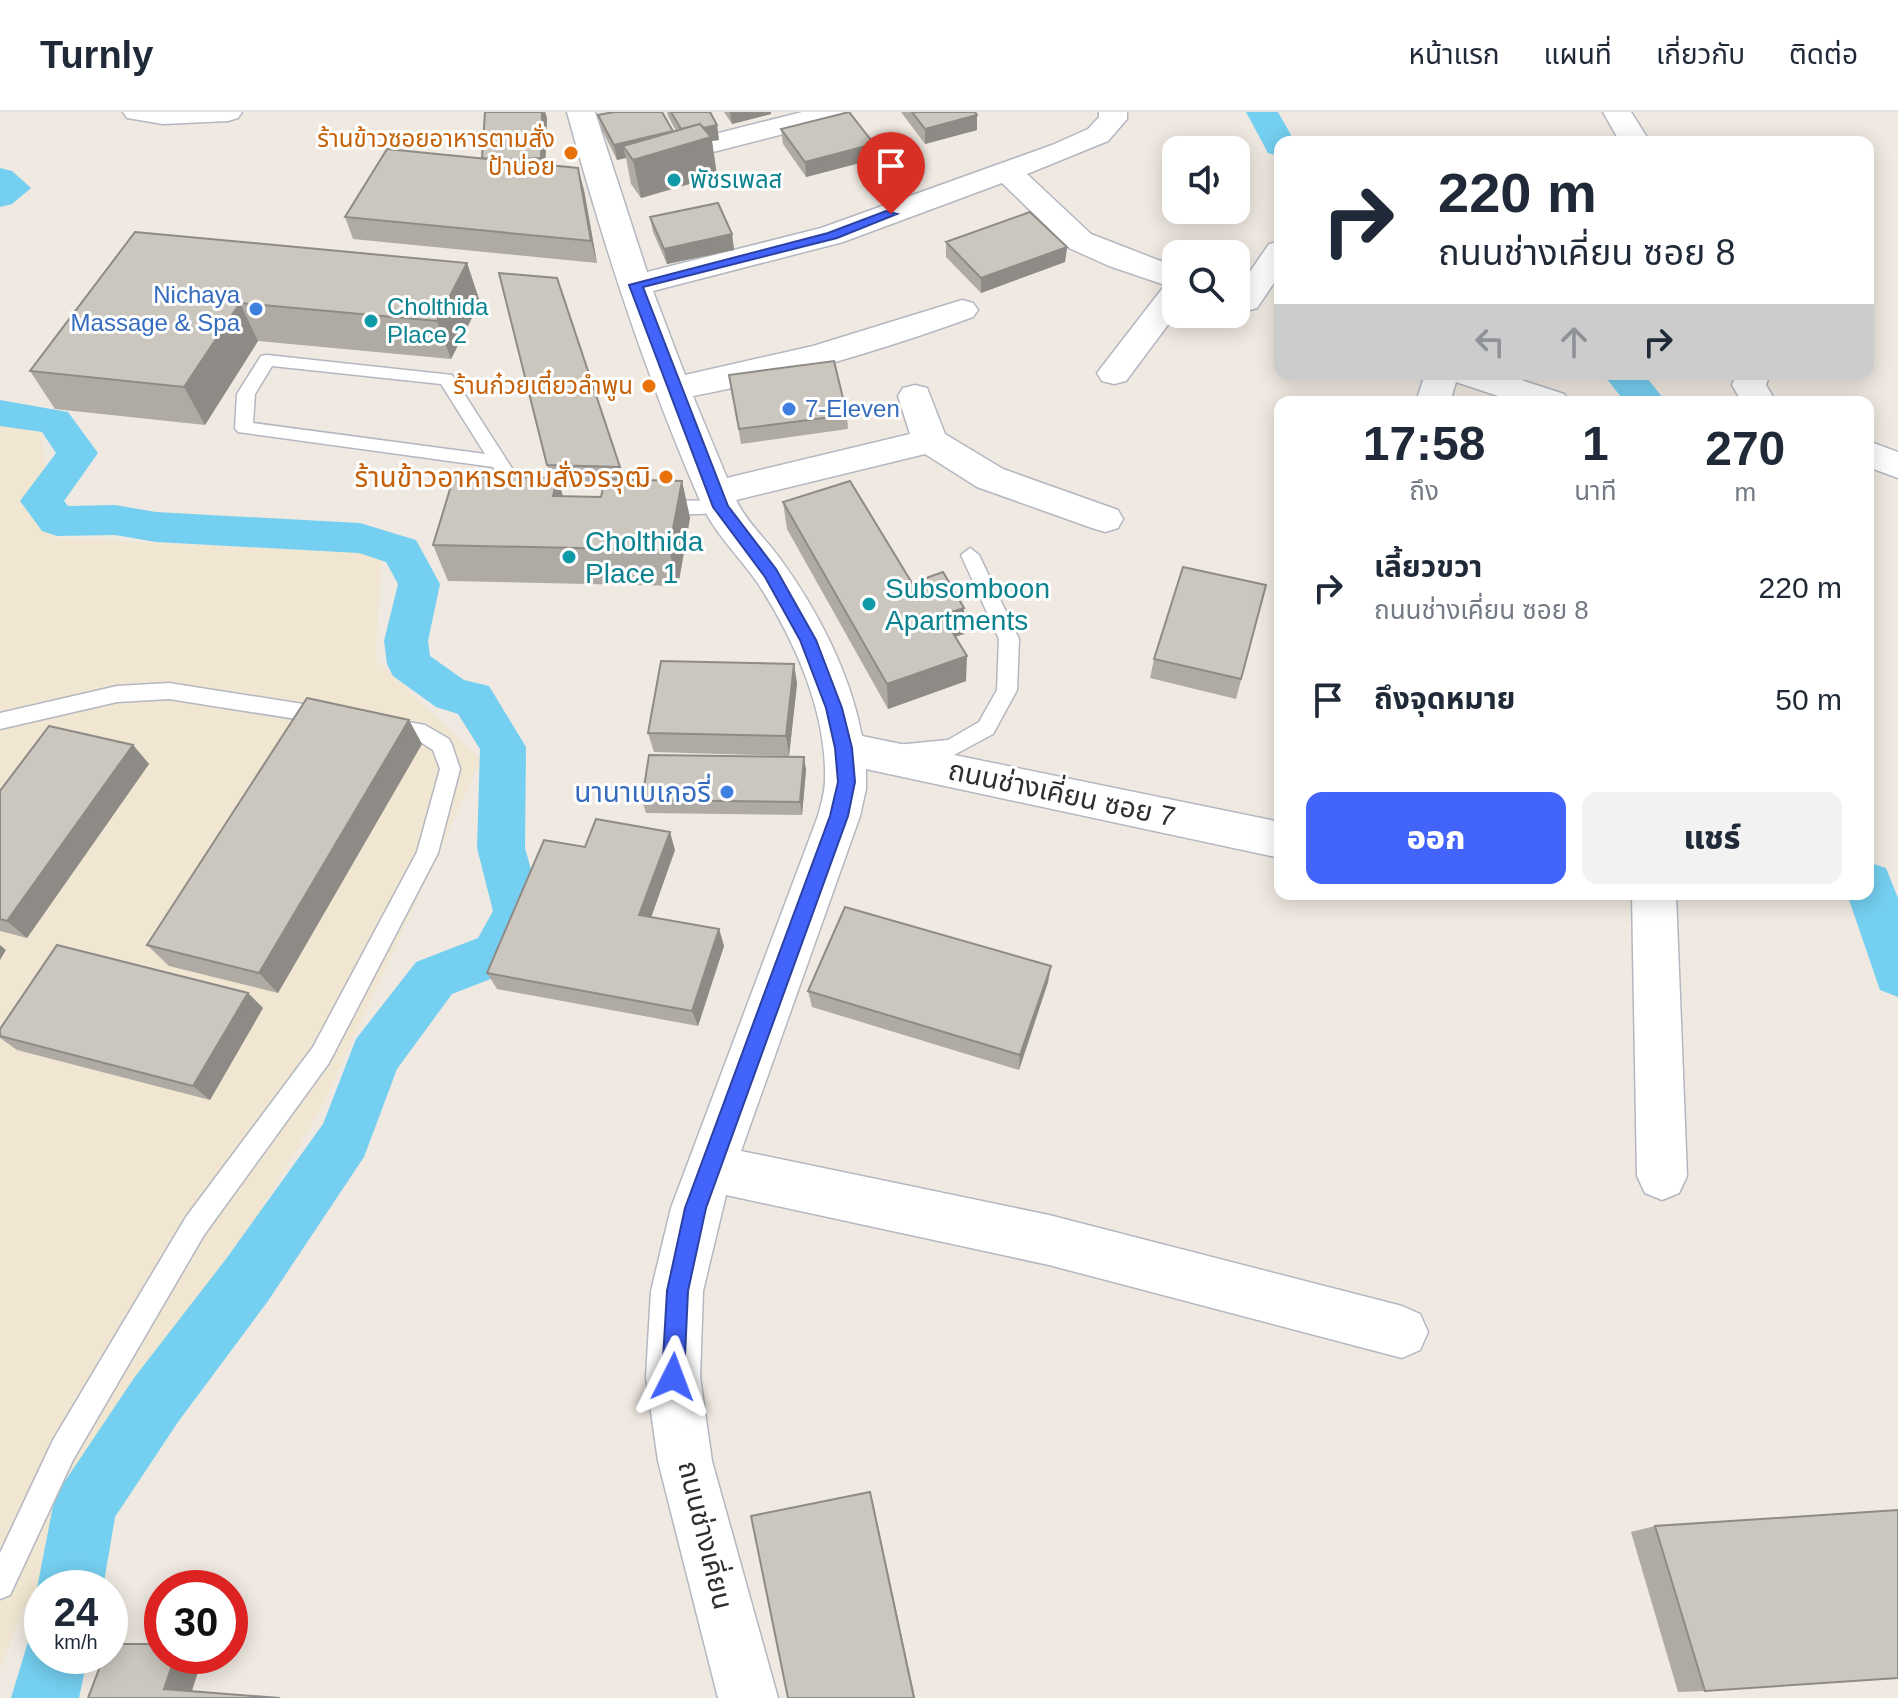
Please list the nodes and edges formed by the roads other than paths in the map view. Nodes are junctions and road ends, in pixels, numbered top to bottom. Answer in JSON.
{"nodes":[{"id":1,"x":137,"y":112,"type":"edge"},
{"id":2,"x":228,"y":112,"type":"edge"},
{"id":3,"x":581,"y":112,"type":"edge"},
{"id":4,"x":836,"y":112,"type":"edge"},
{"id":5,"x":1113,"y":112,"type":"edge"},
{"id":6,"x":1617,"y":112,"type":"edge"},
{"id":7,"x":1631,"y":136,"type":"edge"},
{"id":8,"x":1007,"y":171,"type":"junction"},
{"id":9,"x":597,"y":173,"type":"junction"},
{"id":10,"x":1274,"y":258,"type":"edge"},
{"id":11,"x":1162,"y":273,"type":"edge"},
{"id":12,"x":636,"y":285,"type":"junction"},
{"id":13,"x":1250,"y":288,"type":"edge"},
{"id":14,"x":1250,"y":302,"type":"edge"},
{"id":15,"x":962,"y":310,"type":"dead end"},
{"id":16,"x":1162,"y":310,"type":"edge"},
{"id":17,"x":1274,"y":310,"type":"edge"},
{"id":18,"x":1114,"y":373,"type":"dead end"},
{"id":19,"x":1485,"y":380,"type":"edge"},
{"id":20,"x":675,"y":388,"type":"junction"},
{"id":21,"x":915,"y":396,"type":"dead end"},
{"id":22,"x":1534,"y":396,"type":"edge"},
{"id":23,"x":930,"y":441,"type":"junction"},
{"id":24,"x":1874,"y":456,"type":"edge"},
{"id":25,"x":499,"y":462,"type":"junction"},
{"id":26,"x":1898,"y":466,"type":"edge"},
{"id":27,"x":718,"y":500,"type":"junction"},
{"id":28,"x":537,"y":502,"type":"edge"},
{"id":29,"x":644,"y":505,"type":"edge"},
{"id":30,"x":1105,"y":519,"type":"dead end"},
{"id":31,"x":970,"y":555,"type":"dead end"},
{"id":32,"x":0,"y":721,"type":"edge"},
{"id":33,"x":843,"y":748,"type":"junction"},
{"id":34,"x":1274,"y":839,"type":"edge"},
{"id":35,"x":1654,"y":900,"type":"edge"},
{"id":36,"x":710,"y":1168,"type":"junction"},
{"id":37,"x":1662,"y":1176,"type":"dead end"},
{"id":38,"x":1402,"y":1332,"type":"dead end"},
{"id":39,"x":0,"y":1585,"type":"edge"},
{"id":40,"x":748,"y":1698,"type":"edge"}],
"edges":[{"from":1,"to":2,"type":"street"},
{"from":3,"to":9,"type":"street","name":"ถนนช่างเคี่ยน"},
{"from":4,"to":9,"type":"street"},
{"from":5,"to":8,"type":"street"},
{"from":6,"to":7,"type":"street"},
{"from":8,"to":11,"type":"street"},
{"from":8,"to":12,"type":"street"},
{"from":9,"to":12,"type":"street","name":"ถนนช่างเคี่ยน"},
{"from":10,"to":13,"type":"street"},
{"from":12,"to":20,"type":"street","name":"ถนนช่างเคี่ยน"},
{"from":14,"to":17,"type":"street"},
{"from":15,"to":20,"type":"street"},
{"from":16,"to":18,"type":"street"},
{"from":19,"to":22,"type":"street"},
{"from":20,"to":27,"type":"street","name":"ถนนช่างเคี่ยน"},
{"from":21,"to":23,"type":"street"},
{"from":23,"to":27,"type":"street"},
{"from":23,"to":30,"type":"street"},
{"from":24,"to":26,"type":"street"},
{"from":25,"to":25,"type":"lane"},
{"from":25,"to":28,"type":"lane"},
{"from":27,"to":29,"type":"lane"},
{"from":27,"to":33,"type":"street","name":"ถนนช่างเคี่ยน"},
{"from":31,"to":33,"type":"lane"},
{"from":32,"to":39,"type":"lane"},
{"from":33,"to":34,"type":"street","name":"ถนนช่างเคี่ยน ซอย 7"},
{"from":33,"to":36,"type":"street","name":"ถนนช่างเคี่ยน"},
{"from":35,"to":37,"type":"street"},
{"from":36,"to":38,"type":"street"},
{"from":36,"to":40,"type":"street","name":"ถนนช่างเคี่ยน"}]}
